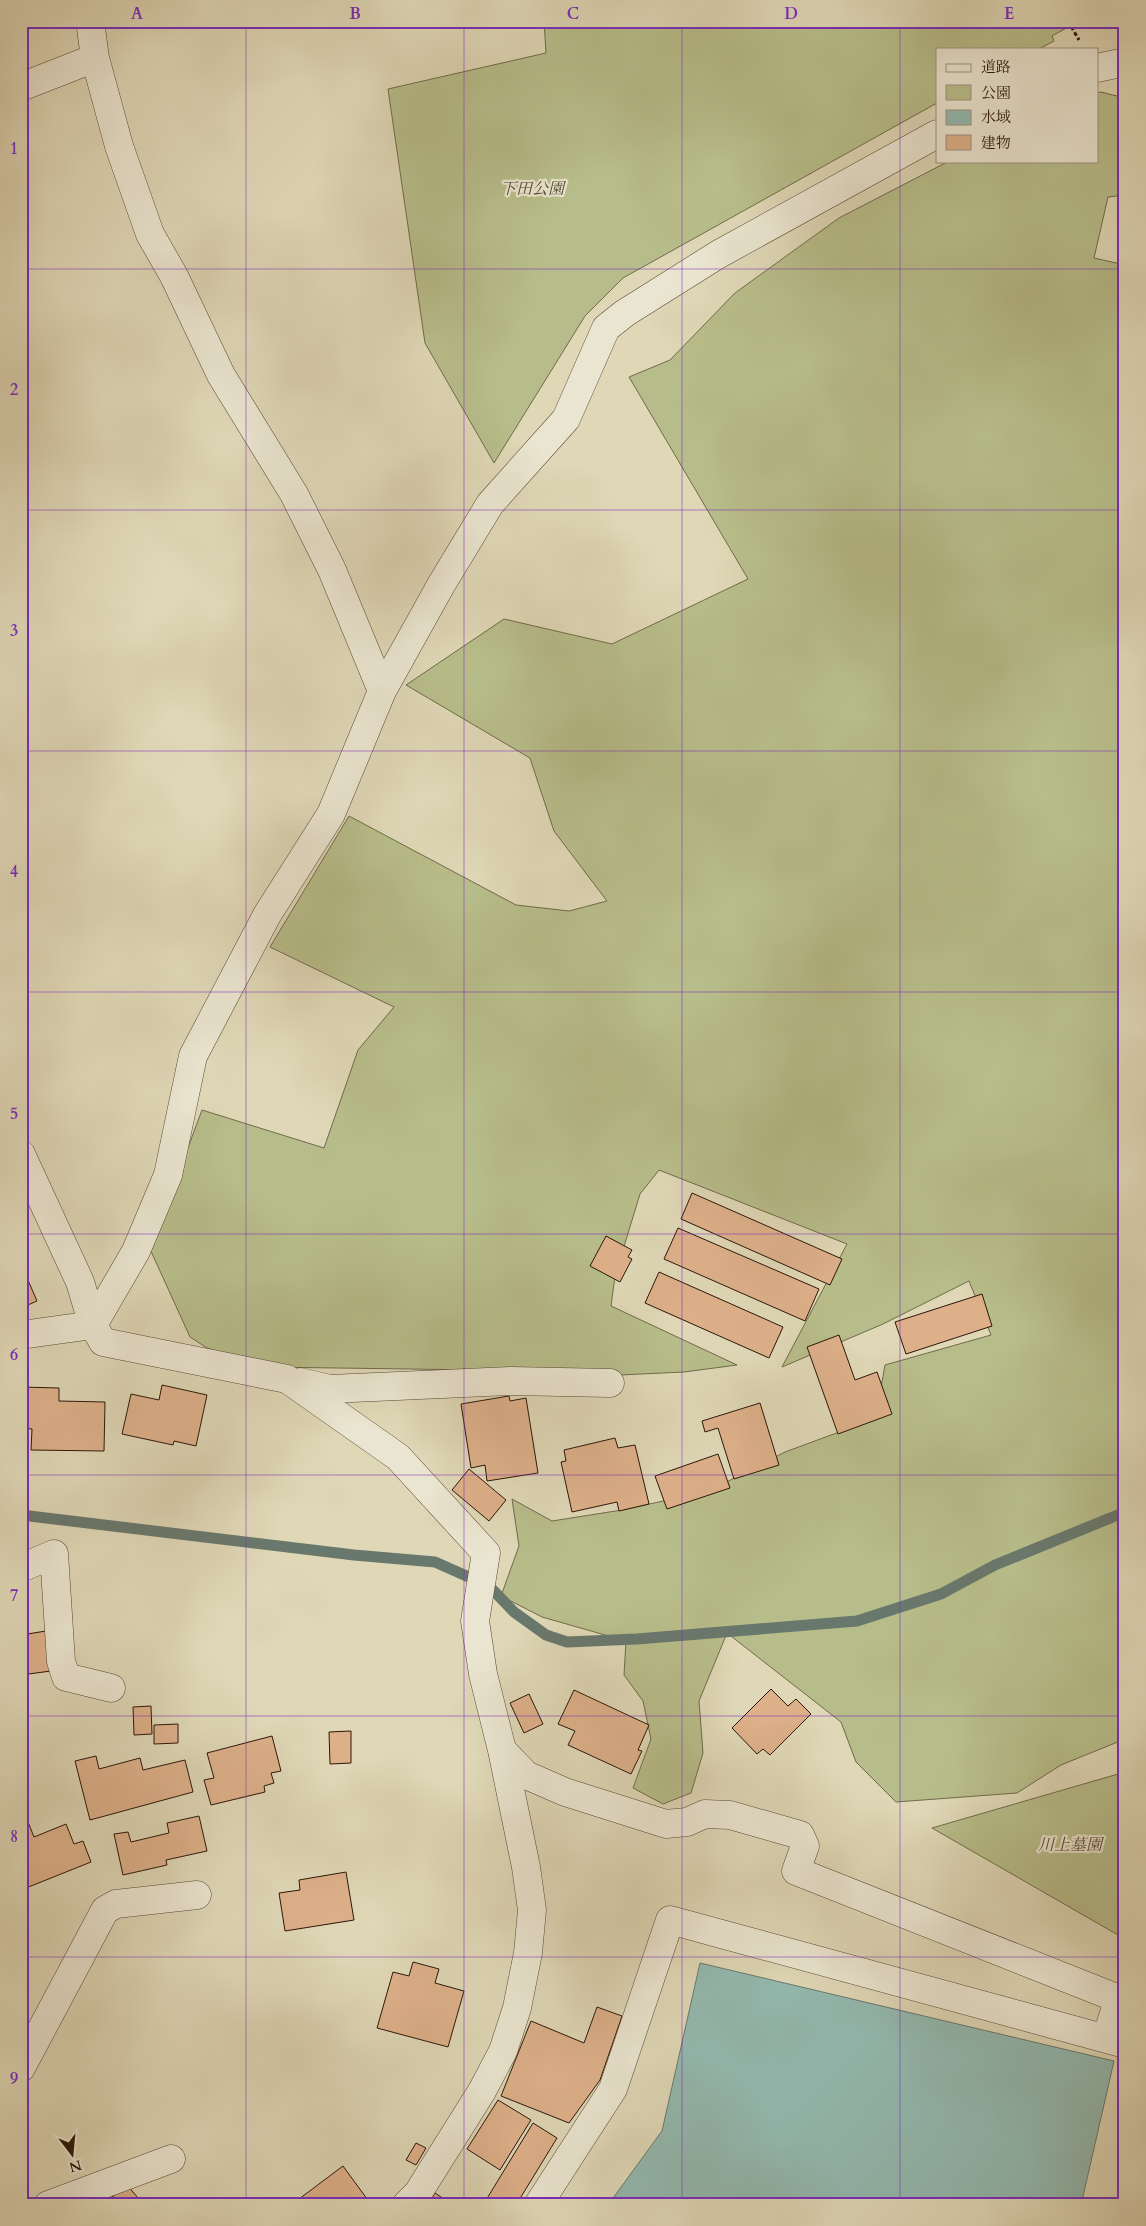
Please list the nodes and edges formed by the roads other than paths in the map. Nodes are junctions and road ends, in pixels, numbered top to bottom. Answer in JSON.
{"nodes":[{"id":1,"x":90,"y":21,"type":"edge"},
{"id":2,"x":95,"y":58,"type":"junction"},
{"id":3,"x":1125,"y":62,"type":"edge"},
{"id":4,"x":1098,"y":68,"type":"edge"},
{"id":5,"x":21,"y":87,"type":"edge"},
{"id":6,"x":936,"y":135,"type":"edge"},
{"id":7,"x":382,"y":691,"type":"junction"},
{"id":8,"x":21,"y":1154,"type":"edge"},
{"id":9,"x":92,"y":1326,"type":"junction"},
{"id":10,"x":21,"y":1335,"type":"edge"},
{"id":11,"x":288,"y":1379,"type":"junction"},
{"id":12,"x":610,"y":1383,"type":"dead end"},
{"id":13,"x":21,"y":1568,"type":"edge"},
{"id":14,"x":111,"y":1688,"type":"dead end"},
{"id":15,"x":502,"y":1750,"type":"junction"},
{"id":16,"x":197,"y":1895,"type":"dead end"},
{"id":17,"x":1115,"y":2041,"type":"edge"},
{"id":18,"x":21,"y":2068,"type":"edge"},
{"id":19,"x":171,"y":2158,"type":"dead end"},
{"id":20,"x":48,"y":2205,"type":"edge"},
{"id":21,"x":406,"y":2205,"type":"edge"},
{"id":22,"x":538,"y":2205,"type":"edge"}],
"edges":[{"from":1,"to":2,"type":"street"},
{"from":2,"to":5,"type":"street"},
{"from":2,"to":7,"type":"street"},
{"from":3,"to":4,"type":"street"},
{"from":6,"to":7,"type":"street"},
{"from":7,"to":9,"type":"street"},
{"from":8,"to":9,"type":"street"},
{"from":9,"to":10,"type":"street"},
{"from":9,"to":11,"type":"street"},
{"from":11,"to":12,"type":"street"},
{"from":11,"to":15,"type":"street"},
{"from":13,"to":14,"type":"street"},
{"from":15,"to":17,"type":"street"},
{"from":15,"to":21,"type":"street"},
{"from":16,"to":18,"type":"street"},
{"from":17,"to":22,"type":"street"},
{"from":19,"to":20,"type":"street"}]}
